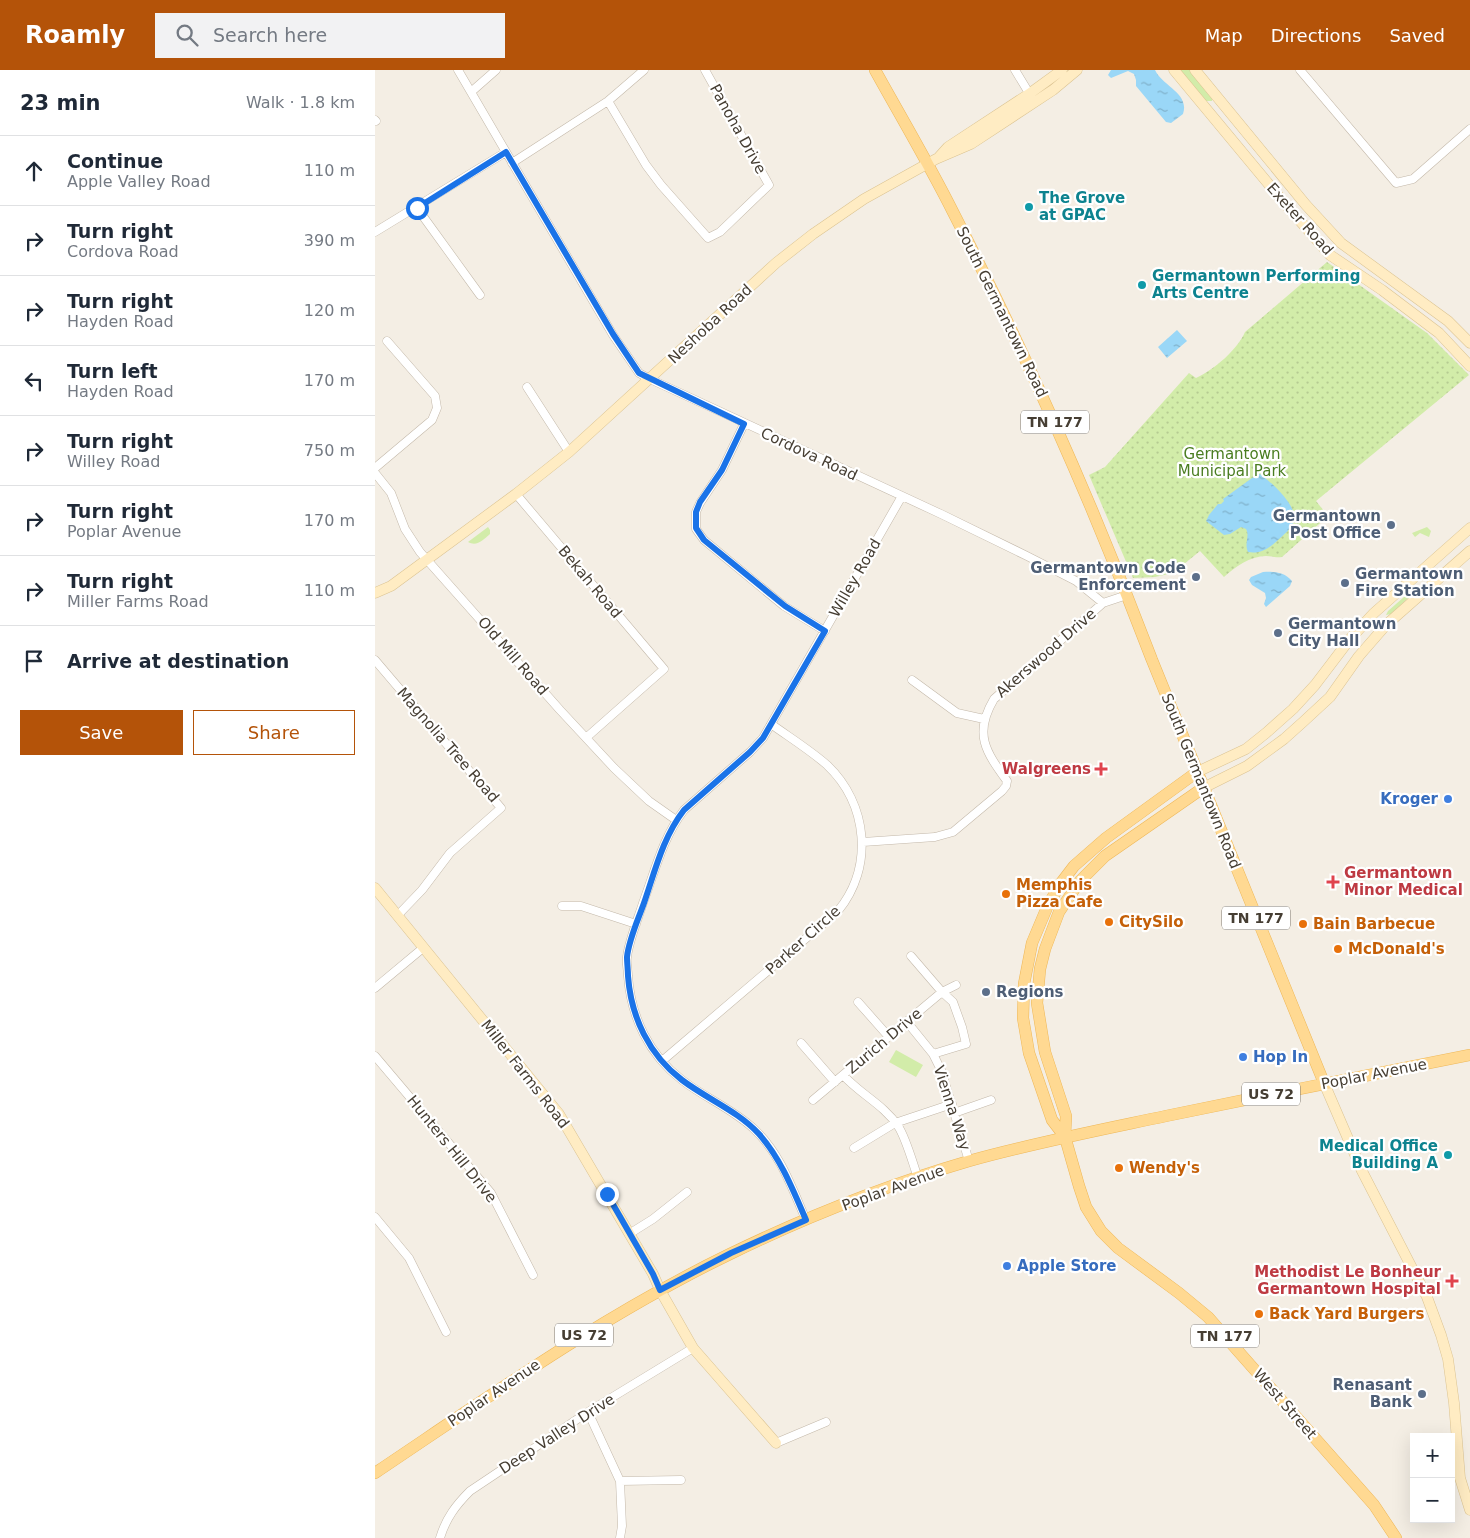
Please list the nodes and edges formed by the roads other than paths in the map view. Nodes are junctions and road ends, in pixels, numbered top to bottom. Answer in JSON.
{"nodes":[{"id":1,"x":457,"y":70,"type":"edge"},
{"id":2,"x":496,"y":70,"type":"edge"},
{"id":3,"x":644,"y":70,"type":"edge"},
{"id":4,"x":705,"y":70,"type":"edge"},
{"id":5,"x":875,"y":70,"type":"edge"},
{"id":6,"x":1015,"y":70,"type":"edge"},
{"id":7,"x":1062,"y":70,"type":"edge"},
{"id":8,"x":1077,"y":70,"type":"edge"},
{"id":9,"x":1174,"y":70,"type":"edge"},
{"id":10,"x":1195,"y":70,"type":"edge"},
{"id":11,"x":1301,"y":70,"type":"edge"},
{"id":12,"x":471,"y":92,"type":"junction"},
{"id":13,"x":1032,"y":97,"type":"junction"},
{"id":14,"x":608,"y":101,"type":"junction"},
{"id":15,"x":1470,"y":129,"type":"edge"},
{"id":16,"x":506,"y":152,"type":"junction"},
{"id":17,"x":932,"y":162,"type":"junction"},
{"id":18,"x":512,"y":163,"type":"junction"},
{"id":19,"x":417,"y":208,"type":"junction"},
{"id":20,"x":375,"y":232,"type":"edge"},
{"id":21,"x":480,"y":295,"type":"dead end"},
{"id":22,"x":387,"y":341,"type":"dead end"},
{"id":23,"x":1470,"y":343,"type":"edge"},
{"id":24,"x":1470,"y":366,"type":"edge"},
{"id":25,"x":650,"y":379,"type":"junction"},
{"id":26,"x":527,"y":387,"type":"dead end"},
{"id":27,"x":744,"y":424,"type":"junction"},
{"id":28,"x":569,"y":452,"type":"junction"},
{"id":29,"x":375,"y":468,"type":"edge"},
{"id":30,"x":375,"y":473,"type":"edge"},
{"id":31,"x":516,"y":494,"type":"junction"},
{"id":32,"x":902,"y":496,"type":"junction"},
{"id":33,"x":1470,"y":528,"type":"edge"},
{"id":34,"x":1450,"y":546,"type":"junction"},
{"id":35,"x":1470,"y":551,"type":"edge"},
{"id":36,"x":1461,"y":558,"type":"junction"},
{"id":37,"x":428,"y":559,"type":"junction"},
{"id":38,"x":1443,"y":575,"type":"junction"},
{"id":39,"x":1399,"y":590,"type":"junction"},
{"id":40,"x":375,"y":593,"type":"edge"},
{"id":41,"x":1127,"y":595,"type":"junction"},
{"id":42,"x":1103,"y":603,"type":"junction"},
{"id":43,"x":1380,"y":619,"type":"junction"},
{"id":44,"x":825,"y":631,"type":"junction"},
{"id":45,"x":375,"y":660,"type":"edge"},
{"id":46,"x":913,"y":680,"type":"dead end"},
{"id":47,"x":984,"y":719,"type":"junction"},
{"id":48,"x":771,"y":724,"type":"junction"},
{"id":49,"x":587,"y":737,"type":"junction"},
{"id":50,"x":1197,"y":772,"type":"junction"},
{"id":51,"x":1203,"y":788,"type":"junction"},
{"id":52,"x":676,"y":820,"type":"junction"},
{"id":53,"x":863,"y":842,"type":"junction"},
{"id":54,"x":375,"y":888,"type":"edge"},
{"id":55,"x":562,"y":906,"type":"dead end"},
{"id":56,"x":398,"y":915,"type":"junction"},
{"id":57,"x":636,"y":924,"type":"junction"},
{"id":58,"x":423,"y":948,"type":"junction"},
{"id":59,"x":911,"y":956,"type":"dead end"},
{"id":60,"x":956,"y":985,"type":"dead end"},
{"id":61,"x":375,"y":988,"type":"edge"},
{"id":62,"x":942,"y":992,"type":"junction"},
{"id":63,"x":858,"y":1002,"type":"dead end"},
{"id":64,"x":907,"y":1022,"type":"junction"},
{"id":65,"x":889,"y":1037,"type":"junction"},
{"id":66,"x":801,"y":1042,"type":"dead end"},
{"id":67,"x":933,"y":1054,"type":"junction"},
{"id":68,"x":1470,"y":1055,"type":"edge"},
{"id":69,"x":375,"y":1056,"type":"edge"},
{"id":70,"x":662,"y":1061,"type":"junction"},
{"id":71,"x":843,"y":1075,"type":"junction"},
{"id":72,"x":835,"y":1082,"type":"junction"},
{"id":73,"x":1324,"y":1083,"type":"junction"},
{"id":74,"x":813,"y":1100,"type":"dead end"},
{"id":75,"x":991,"y":1100,"type":"dead end"},
{"id":76,"x":951,"y":1104,"type":"junction"},
{"id":77,"x":954,"y":1113,"type":"junction"},
{"id":78,"x":895,"y":1123,"type":"junction"},
{"id":79,"x":1065,"y":1137,"type":"junction"},
{"id":80,"x":855,"y":1148,"type":"dead end"},
{"id":81,"x":969,"y":1161,"type":"junction"},
{"id":82,"x":918,"y":1178,"type":"junction"},
{"id":83,"x":687,"y":1192,"type":"dead end"},
{"id":84,"x":375,"y":1217,"type":"edge"},
{"id":85,"x":806,"y":1220,"type":"junction"},
{"id":86,"x":629,"y":1234,"type":"junction"},
{"id":87,"x":533,"y":1275,"type":"dead end"},
{"id":88,"x":660,"y":1290,"type":"junction"},
{"id":89,"x":446,"y":1332,"type":"dead end"},
{"id":90,"x":693,"y":1348,"type":"junction"},
{"id":91,"x":588,"y":1412,"type":"junction"},
{"id":92,"x":826,"y":1422,"type":"dead end"},
{"id":93,"x":776,"y":1443,"type":"joint"},
{"id":94,"x":375,"y":1473,"type":"edge"},
{"id":95,"x":681,"y":1480,"type":"dead end"},
{"id":96,"x":620,"y":1481,"type":"junction"},
{"id":97,"x":1470,"y":1510,"type":"edge"},
{"id":98,"x":440,"y":1538,"type":"edge"},
{"id":99,"x":620,"y":1538,"type":"edge"},
{"id":100,"x":1396,"y":1538,"type":"edge"}],
"edges":[{"from":1,"to":12,"type":"street","name":"Cordova Road"},
{"from":2,"to":12,"type":"street"},
{"from":3,"to":14,"type":"street"},
{"from":4,"to":14,"type":"street","name":"Panoha Drive"},
{"from":5,"to":17,"type":"main road","name":"South Germantown Road","number":"TN 177"},
{"from":6,"to":13,"type":"street"},
{"from":7,"to":13,"type":"street","name":"Neshoba Road"},
{"from":8,"to":13,"type":"street","name":"Neshoba Road"},
{"from":9,"to":24,"type":"street","name":"Exeter Road"},
{"from":10,"to":23,"type":"street","name":"Exeter Road"},
{"from":11,"to":15,"type":"street"},
{"from":12,"to":16,"type":"street","name":"Cordova Road"},
{"from":13,"to":17,"type":"street","name":"Neshoba Road"},
{"from":14,"to":18,"type":"street"},
{"from":16,"to":18,"type":"street","name":"Cordova Road"},
{"from":16,"to":19,"type":"street"},
{"from":17,"to":25,"type":"street","name":"Neshoba Road"},
{"from":17,"to":41,"type":"main road","name":"South Germantown Road","number":"TN 177"},
{"from":18,"to":25,"type":"street","name":"Cordova Road"},
{"from":19,"to":20,"type":"street"},
{"from":19,"to":21,"type":"street"},
{"from":22,"to":29,"type":"street"},
{"from":25,"to":27,"type":"street","name":"Cordova Road"},
{"from":25,"to":28,"type":"street","name":"Neshoba Road"},
{"from":26,"to":28,"type":"street"},
{"from":27,"to":32,"type":"street","name":"Cordova Road"},
{"from":27,"to":44,"type":"street"},
{"from":28,"to":31,"type":"street","name":"Neshoba Road"},
{"from":30,"to":37,"type":"street","name":"Old Mill Road"},
{"from":31,"to":37,"type":"street","name":"Neshoba Road"},
{"from":31,"to":49,"type":"street","name":"Bekah Road"},
{"from":32,"to":42,"type":"street","name":"Cordova Road"},
{"from":32,"to":44,"type":"street","name":"Willey Road"},
{"from":33,"to":34,"type":"street"},
{"from":34,"to":36,"type":"street"},
{"from":34,"to":39,"type":"street"},
{"from":35,"to":36,"type":"street"},
{"from":36,"to":38,"type":"street"},
{"from":37,"to":40,"type":"street","name":"Neshoba Road"},
{"from":37,"to":49,"type":"street","name":"Old Mill Road"},
{"from":38,"to":39,"type":"street"},
{"from":38,"to":43,"type":"street"},
{"from":39,"to":43,"type":"street"},
{"from":41,"to":42,"type":"street","name":"Akerswood Drive"},
{"from":41,"to":50,"type":"main road","name":"South Germantown Road","number":"TN 177"},
{"from":42,"to":47,"type":"street","name":"Akerswood Drive"},
{"from":43,"to":50,"type":"street"},
{"from":43,"to":51,"type":"street"},
{"from":44,"to":48,"type":"street","name":"Willey Road"},
{"from":45,"to":56,"type":"street","name":"Magnolia Tree Road"},
{"from":46,"to":47,"type":"street"},
{"from":47,"to":53,"type":"street"},
{"from":48,"to":52,"type":"street","name":"Willey Road"},
{"from":48,"to":53,"type":"street","name":"Parker Circle"},
{"from":49,"to":52,"type":"street","name":"Old Mill Road"},
{"from":50,"to":51,"type":"main road","name":"South Germantown Road","number":"TN 177"},
{"from":50,"to":79,"type":"main road"},
{"from":51,"to":73,"type":"main road","name":"South Germantown Road","number":"TN 177"},
{"from":51,"to":79,"type":"main road"},
{"from":52,"to":57,"type":"street","name":"Willey Road"},
{"from":53,"to":70,"type":"street","name":"Parker Circle"},
{"from":54,"to":56,"type":"street","name":"Miller Farms Road"},
{"from":55,"to":57,"type":"street"},
{"from":56,"to":58,"type":"street","name":"Miller Farms Road"},
{"from":57,"to":70,"type":"street","name":"Willey Road"},
{"from":58,"to":61,"type":"street"},
{"from":58,"to":86,"type":"street","name":"Miller Farms Road"},
{"from":59,"to":62,"type":"street","name":"Vienna Way"},
{"from":60,"to":62,"type":"street","name":"Zurich Drive"},
{"from":62,"to":64,"type":"street","name":"Zurich Drive"},
{"from":62,"to":67,"type":"street","name":"Vienna Way"},
{"from":63,"to":65,"type":"street"},
{"from":64,"to":65,"type":"street","name":"Zurich Drive"},
{"from":64,"to":67,"type":"street","name":"Vienna Way"},
{"from":65,"to":71,"type":"street","name":"Zurich Drive"},
{"from":66,"to":72,"type":"street"},
{"from":67,"to":76,"type":"street","name":"Vienna Way"},
{"from":68,"to":73,"type":"main road","name":"Poplar Avenue","number":"US 72"},
{"from":69,"to":87,"type":"street","name":"Hunters Hill Drive"},
{"from":70,"to":85,"type":"street","name":"Willey Road"},
{"from":71,"to":72,"type":"street","name":"Zurich Drive"},
{"from":71,"to":78,"type":"street"},
{"from":72,"to":74,"type":"street","name":"Zurich Drive"},
{"from":73,"to":79,"type":"main road","name":"Poplar Avenue","number":"US 72"},
{"from":73,"to":97,"type":"street","name":"South Germantown Road"},
{"from":75,"to":77,"type":"street"},
{"from":76,"to":77,"type":"street","name":"Vienna Way"},
{"from":76,"to":78,"type":"street"},
{"from":77,"to":81,"type":"street","name":"Vienna Way"},
{"from":78,"to":80,"type":"street"},
{"from":78,"to":82,"type":"street"},
{"from":79,"to":81,"type":"main road","name":"Poplar Avenue","number":"US 72"},
{"from":79,"to":100,"type":"main road","name":"West Street","number":"TN 177"},
{"from":81,"to":82,"type":"main road","name":"Poplar Avenue","number":"US 72"},
{"from":82,"to":85,"type":"main road","name":"Poplar Avenue","number":"US 72"},
{"from":83,"to":86,"type":"street"},
{"from":84,"to":89,"type":"street"},
{"from":85,"to":88,"type":"main road","name":"Poplar Avenue","number":"US 72"},
{"from":86,"to":88,"type":"street","name":"Miller Farms Road"},
{"from":88,"to":90,"type":"street","name":"Miller Farms Road"},
{"from":88,"to":94,"type":"main road","name":"Poplar Avenue","number":"US 72"},
{"from":90,"to":91,"type":"street","name":"Deep Valley Drive"},
{"from":90,"to":93,"type":"street","name":"Miller Farms Road"},
{"from":91,"to":96,"type":"street"},
{"from":91,"to":98,"type":"street","name":"Deep Valley Drive"},
{"from":92,"to":93,"type":"street"},
{"from":95,"to":96,"type":"street"},
{"from":96,"to":99,"type":"street"}]}
